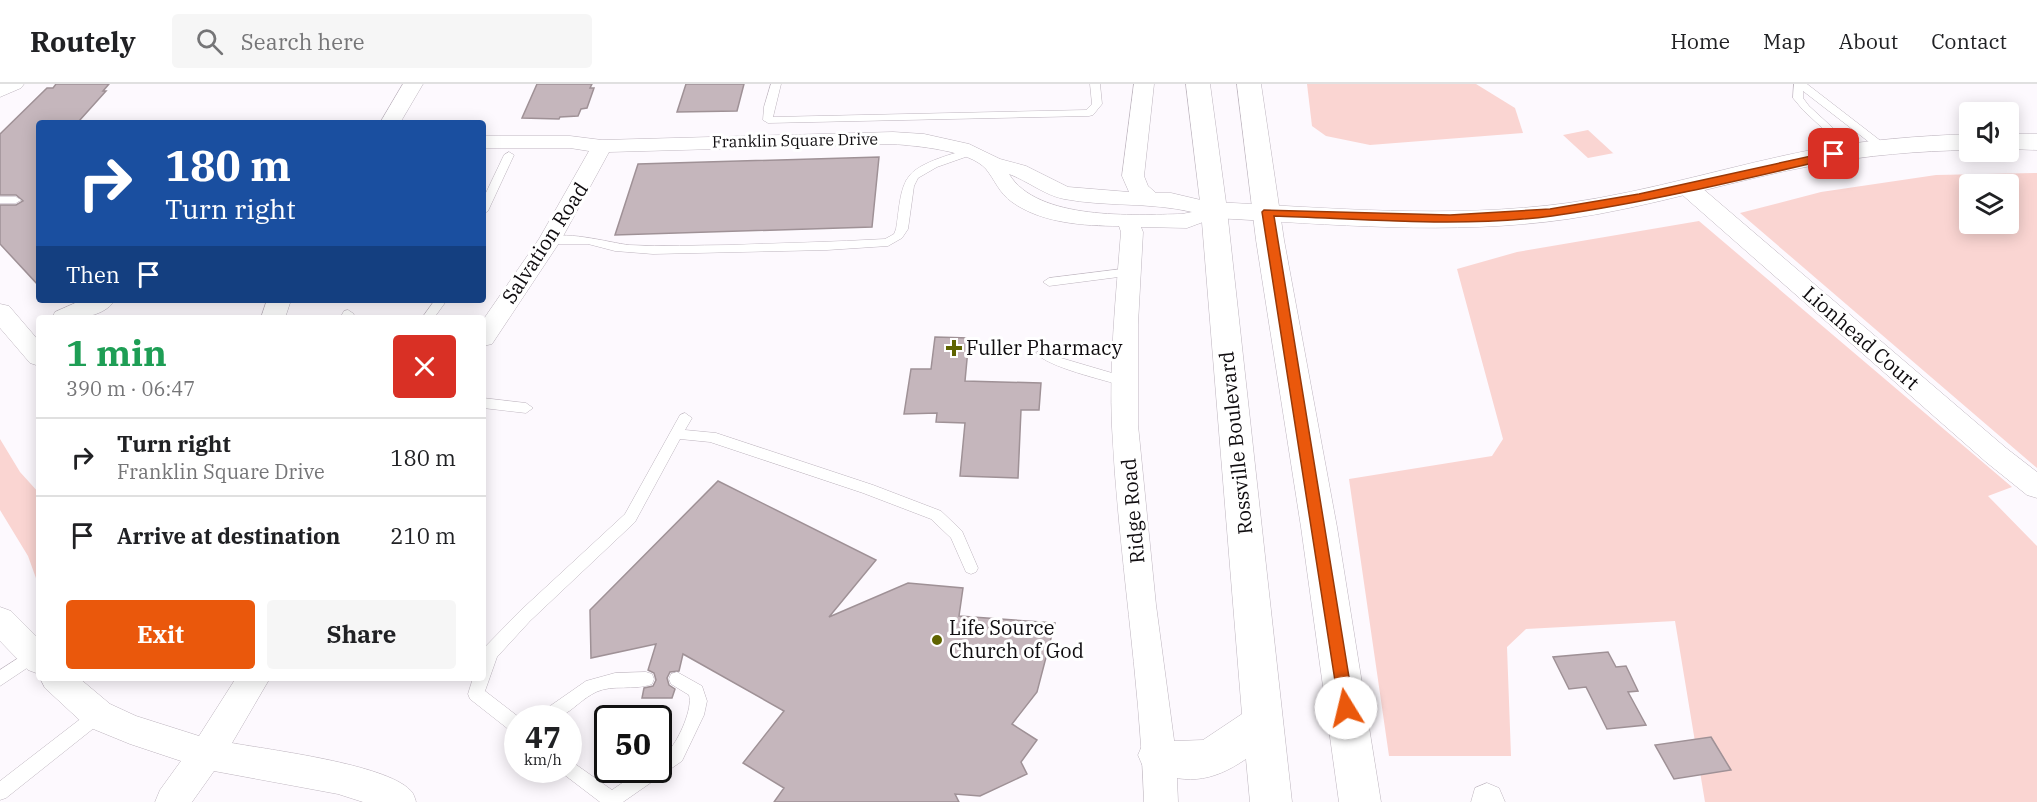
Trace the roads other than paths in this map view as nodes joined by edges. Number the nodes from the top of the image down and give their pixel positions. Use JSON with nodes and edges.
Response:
{"nodes":[{"id":1,"x":14,"y":84,"type":"edge"},
{"id":2,"x":413,"y":84,"type":"edge"},
{"id":3,"x":776,"y":84,"type":"edge"},
{"id":4,"x":1095,"y":84,"type":"edge"},
{"id":5,"x":1144,"y":84,"type":"edge"},
{"id":6,"x":1198,"y":84,"type":"edge"},
{"id":7,"x":1249,"y":84,"type":"edge"},
{"id":8,"x":1800,"y":84,"type":"edge"},
{"id":9,"x":0,"y":91,"type":"edge"},
{"id":10,"x":392,"y":120,"type":"edge"},
{"id":11,"x":766,"y":130,"type":"junction"},
{"id":12,"x":2019,"y":141,"type":"edge"},
{"id":13,"x":486,"y":142,"type":"edge"},
{"id":14,"x":2037,"y":142,"type":"edge"},
{"id":15,"x":1959,"y":143,"type":"edge"},
{"id":16,"x":597,"y":146,"type":"junction"},
{"id":17,"x":1882,"y":147,"type":"junction"},
{"id":18,"x":1853,"y":151,"type":"junction"},
{"id":19,"x":970,"y":152,"type":"junction"},
{"id":20,"x":486,"y":155,"type":"edge"},
{"id":21,"x":509,"y":155,"type":"junction"},
{"id":22,"x":993,"y":164,"type":"junction"},
{"id":23,"x":1687,"y":187,"type":"junction"},
{"id":24,"x":1150,"y":198,"type":"junction"},
{"id":25,"x":0,"y":200,"type":"edge"},
{"id":26,"x":16,"y":200,"type":"dead end"},
{"id":27,"x":486,"y":205,"type":"edge"},
{"id":28,"x":1214,"y":210,"type":"junction"},
{"id":29,"x":1268,"y":212,"type":"junction"},
{"id":30,"x":1128,"y":220,"type":"junction"},
{"id":31,"x":550,"y":240,"type":"junction"},
{"id":32,"x":1130,"y":272,"type":"junction"},
{"id":33,"x":1049,"y":282,"type":"dead end"},
{"id":34,"x":96,"y":303,"type":"edge"},
{"id":35,"x":0,"y":312,"type":"edge"},
{"id":36,"x":70,"y":315,"type":"edge"},
{"id":37,"x":30,"y":333,"type":"edge"},
{"id":38,"x":486,"y":334,"type":"edge"},
{"id":39,"x":36,"y":349,"type":"edge"},
{"id":40,"x":1042,"y":353,"type":"dead end"},
{"id":41,"x":1124,"y":381,"type":"junction"},
{"id":42,"x":486,"y":403,"type":"edge"},
{"id":43,"x":526,"y":408,"type":"dead end"},
{"id":44,"x":685,"y":418,"type":"dead end"},
{"id":45,"x":675,"y":434,"type":"junction"},
{"id":46,"x":2037,"y":487,"type":"edge"},
{"id":47,"x":971,"y":568,"type":"dead end"},
{"id":48,"x":0,"y":620,"type":"edge"},
{"id":49,"x":36,"y":657,"type":"edge"},
{"id":50,"x":486,"y":664,"type":"edge"},
{"id":51,"x":36,"y":666,"type":"edge"},
{"id":52,"x":0,"y":679,"type":"edge"},
{"id":53,"x":646,"y":679,"type":"dead end"},
{"id":54,"x":677,"y":679,"type":"dead end"},
{"id":55,"x":61,"y":681,"type":"edge"},
{"id":56,"x":252,"y":681,"type":"edge"},
{"id":57,"x":480,"y":681,"type":"edge"},
{"id":58,"x":565,"y":705,"type":"edge"},
{"id":59,"x":98,"y":715,"type":"junction"},
{"id":60,"x":504,"y":716,"type":"edge"},
{"id":61,"x":1263,"y":722,"type":"junction"},
{"id":62,"x":206,"y":754,"type":"junction"},
{"id":63,"x":1159,"y":755,"type":"junction"},
{"id":64,"x":672,"y":758,"type":"edge"},
{"id":65,"x":582,"y":778,"type":"edge"},
{"id":66,"x":637,"y":783,"type":"edge"},
{"id":67,"x":0,"y":792,"type":"edge"},
{"id":68,"x":613,"y":801,"type":"edge"},
{"id":69,"x":172,"y":802,"type":"edge"},
{"id":70,"x":399,"y":802,"type":"edge"},
{"id":71,"x":1161,"y":802,"type":"edge"},
{"id":72,"x":1271,"y":802,"type":"edge"},
{"id":73,"x":1360,"y":802,"type":"edge"}],
"edges":[{"from":1,"to":9,"type":"street"},
{"from":2,"to":10,"type":"street"},
{"from":3,"to":11,"type":"lane"},
{"from":4,"to":11,"type":"lane"},
{"from":5,"to":24,"type":"street"},
{"from":6,"to":28,"type":"main road","name":"Rossville Boulevard"},
{"from":7,"to":29,"type":"main road"},
{"from":8,"to":17,"type":"lane"},
{"from":8,"to":18,"type":"lane"},
{"from":11,"to":16,"type":"street","name":"Franklin Square Drive"},
{"from":11,"to":19,"type":"street","name":"Franklin Square Drive"},
{"from":12,"to":14,"type":"main road"},
{"from":13,"to":16,"type":"street","name":"Franklin Square Drive"},
{"from":15,"to":17,"type":"main road","name":"Franklin Square Drive"},
{"from":16,"to":21,"type":"street","name":"Franklin Square Drive"},
{"from":16,"to":31,"type":"street","name":"Salvation Road"},
{"from":17,"to":18,"type":"main road","name":"Franklin Square Drive"},
{"from":18,"to":23,"type":"main road","name":"Franklin Square Drive"},
{"from":19,"to":22,"type":"street","name":"Franklin Square Drive"},
{"from":19,"to":31,"type":"lane"},
{"from":20,"to":21,"type":"street","name":"Franklin Square Drive"},
{"from":21,"to":27,"type":"lane"},
{"from":22,"to":24,"type":"street","name":"Franklin Square Drive"},
{"from":22,"to":30,"type":"street","name":"Franklin Square Drive"},
{"from":23,"to":29,"type":"main road","name":"Franklin Square Drive"},
{"from":23,"to":46,"type":"street","name":"Lionhead Court"},
{"from":24,"to":28,"type":"street","name":"Franklin Square Drive"},
{"from":25,"to":26,"type":"lane"},
{"from":28,"to":29,"type":"main road","name":"Franklin Square Drive"},
{"from":28,"to":30,"type":"street","name":"Franklin Square Drive"},
{"from":28,"to":61,"type":"main road","name":"Rossville Boulevard"},
{"from":29,"to":73,"type":"main road"},
{"from":30,"to":32,"type":"street","name":"Ridge Road"},
{"from":31,"to":38,"type":"street","name":"Salvation Road"},
{"from":32,"to":33,"type":"lane"},
{"from":32,"to":41,"type":"street","name":"Ridge Road"},
{"from":34,"to":36,"type":"street"},
{"from":35,"to":37,"type":"street"},
{"from":37,"to":39,"type":"street"},
{"from":40,"to":41,"type":"lane"},
{"from":41,"to":63,"type":"street","name":"Ridge Road"},
{"from":42,"to":43,"type":"lane"},
{"from":44,"to":45,"type":"lane"},
{"from":45,"to":47,"type":"lane"},
{"from":45,"to":50,"type":"lane"},
{"from":48,"to":49,"type":"street"},
{"from":51,"to":52,"type":"lane"},
{"from":53,"to":58,"type":"lane"},
{"from":54,"to":64,"type":"lane"},
{"from":55,"to":59,"type":"street"},
{"from":56,"to":62,"type":"street"},
{"from":57,"to":60,"type":"lane"},
{"from":59,"to":62,"type":"street"},
{"from":59,"to":67,"type":"lane"},
{"from":61,"to":63,"type":"main road"},
{"from":61,"to":72,"type":"main road","name":"Rossville Boulevard"},
{"from":62,"to":69,"type":"street"},
{"from":62,"to":70,"type":"street"},
{"from":63,"to":71,"type":"street","name":"Ridge Road"},
{"from":65,"to":68,"type":"lane"},
{"from":66,"to":68,"type":"lane"}]}
